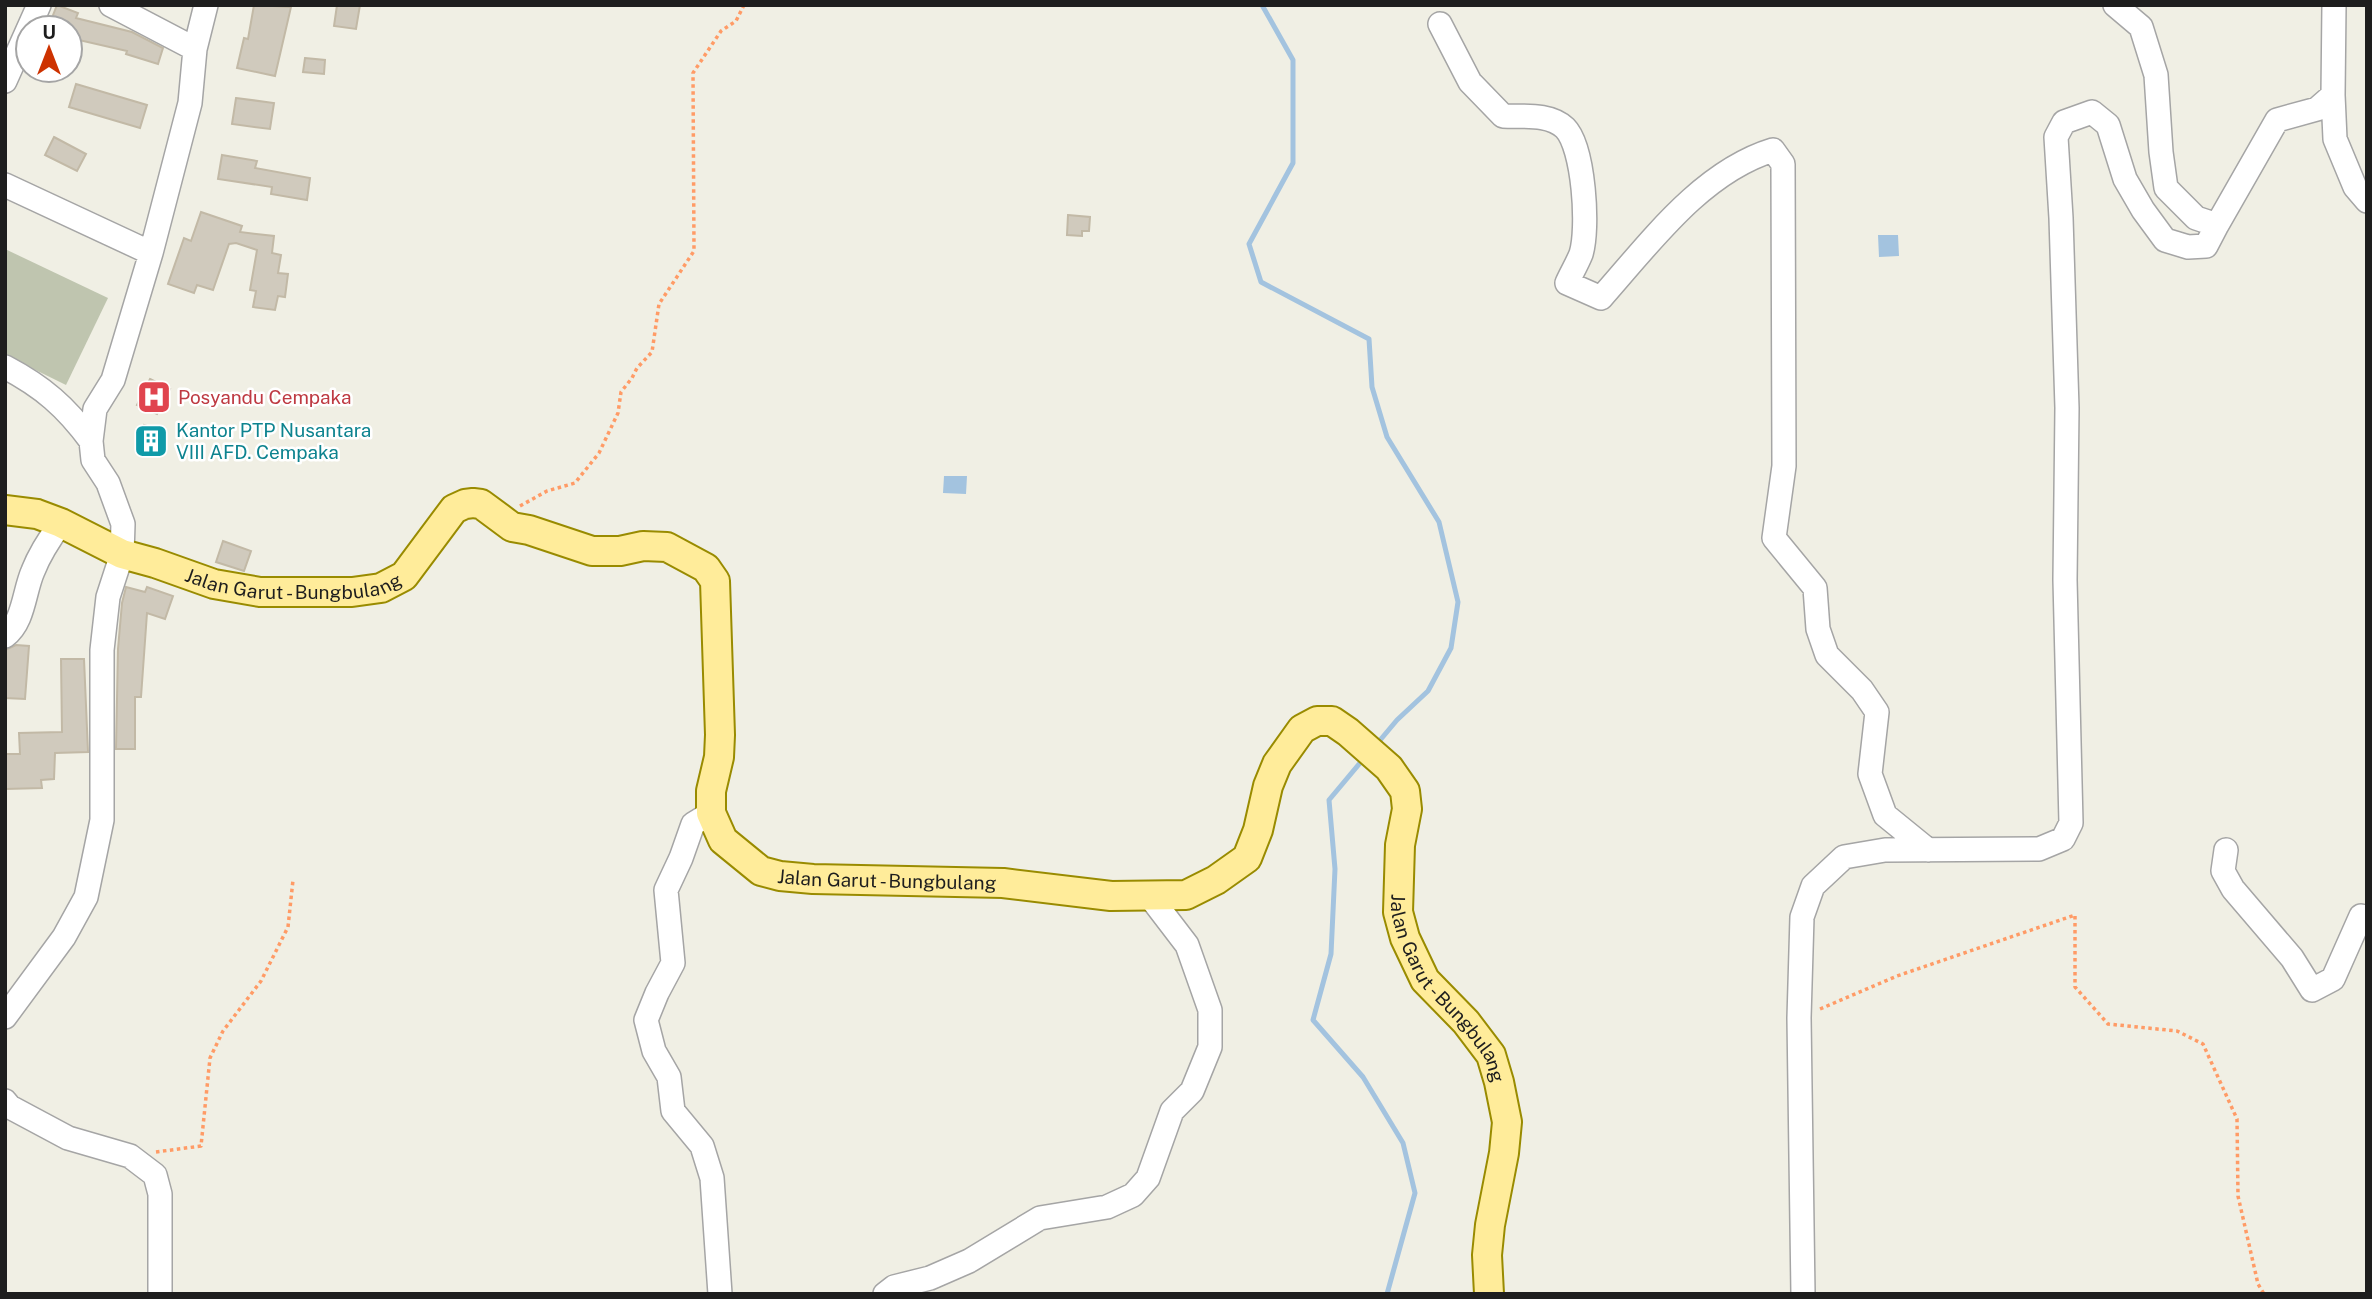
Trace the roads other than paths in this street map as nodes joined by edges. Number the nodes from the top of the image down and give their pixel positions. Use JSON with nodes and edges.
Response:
{"nodes":[{"id":1,"x":39,"y":5,"type":"edge"},
{"id":2,"x":111,"y":5,"type":"edge"},
{"id":3,"x":206,"y":5,"type":"edge"},
{"id":4,"x":2116,"y":5,"type":"edge"},
{"id":5,"x":2334,"y":5,"type":"edge"},
{"id":6,"x":1440,"y":24,"type":"dead end"},
{"id":7,"x":195,"y":49,"type":"junction"},
{"id":8,"x":5,"y":80,"type":"edge"},
{"id":9,"x":2333,"y":96,"type":"junction"},
{"id":10,"x":5,"y":185,"type":"edge"},
{"id":11,"x":2367,"y":201,"type":"edge"},
{"id":12,"x":2217,"y":225,"type":"junction"},
{"id":13,"x":150,"y":253,"type":"junction"},
{"id":14,"x":5,"y":366,"type":"edge"},
{"id":15,"x":91,"y":441,"type":"junction"},
{"id":16,"x":5,"y":510,"type":"edge"},
{"id":17,"x":61,"y":523,"type":"junction"},
{"id":18,"x":122,"y":554,"type":"junction"},
{"id":19,"x":5,"y":636,"type":"edge"},
{"id":20,"x":711,"y":813,"type":"junction"},
{"id":21,"x":1928,"y":850,"type":"junction"},
{"id":22,"x":2226,"y":850,"type":"dead end"},
{"id":23,"x":1148,"y":894,"type":"junction"},
{"id":24,"x":2367,"y":918,"type":"edge"},
{"id":25,"x":5,"y":1017,"type":"edge"},
{"id":26,"x":5,"y":1101,"type":"edge"},
{"id":27,"x":160,"y":1294,"type":"edge"},
{"id":28,"x":719,"y":1294,"type":"edge"},
{"id":29,"x":885,"y":1294,"type":"edge"},
{"id":30,"x":1489,"y":1294,"type":"edge"},
{"id":31,"x":1803,"y":1294,"type":"edge"}],
"edges":[{"from":1,"to":8,"type":"street"},
{"from":2,"to":7,"type":"street"},
{"from":3,"to":7,"type":"street"},
{"from":4,"to":12,"type":"street"},
{"from":5,"to":9,"type":"street"},
{"from":6,"to":21,"type":"street"},
{"from":7,"to":13,"type":"street"},
{"from":9,"to":11,"type":"street"},
{"from":9,"to":12,"type":"street"},
{"from":10,"to":13,"type":"street"},
{"from":12,"to":21,"type":"street"},
{"from":13,"to":15,"type":"street"},
{"from":14,"to":15,"type":"street"},
{"from":15,"to":18,"type":"street"},
{"from":16,"to":17,"type":"main road","name":"Jalan Garut - Bungbulang"},
{"from":17,"to":18,"type":"main road","name":"Jalan Garut - Bungbulang"},
{"from":17,"to":19,"type":"street"},
{"from":18,"to":20,"type":"main road","name":"Jalan Garut - Bungbulang"},
{"from":18,"to":25,"type":"street"},
{"from":20,"to":23,"type":"main road","name":"Jalan Garut - Bungbulang"},
{"from":20,"to":28,"type":"street"},
{"from":21,"to":31,"type":"street"},
{"from":22,"to":24,"type":"street"},
{"from":23,"to":29,"type":"street"},
{"from":23,"to":30,"type":"main road","name":"Jalan Garut - Bungbulang"},
{"from":26,"to":27,"type":"street"}]}
